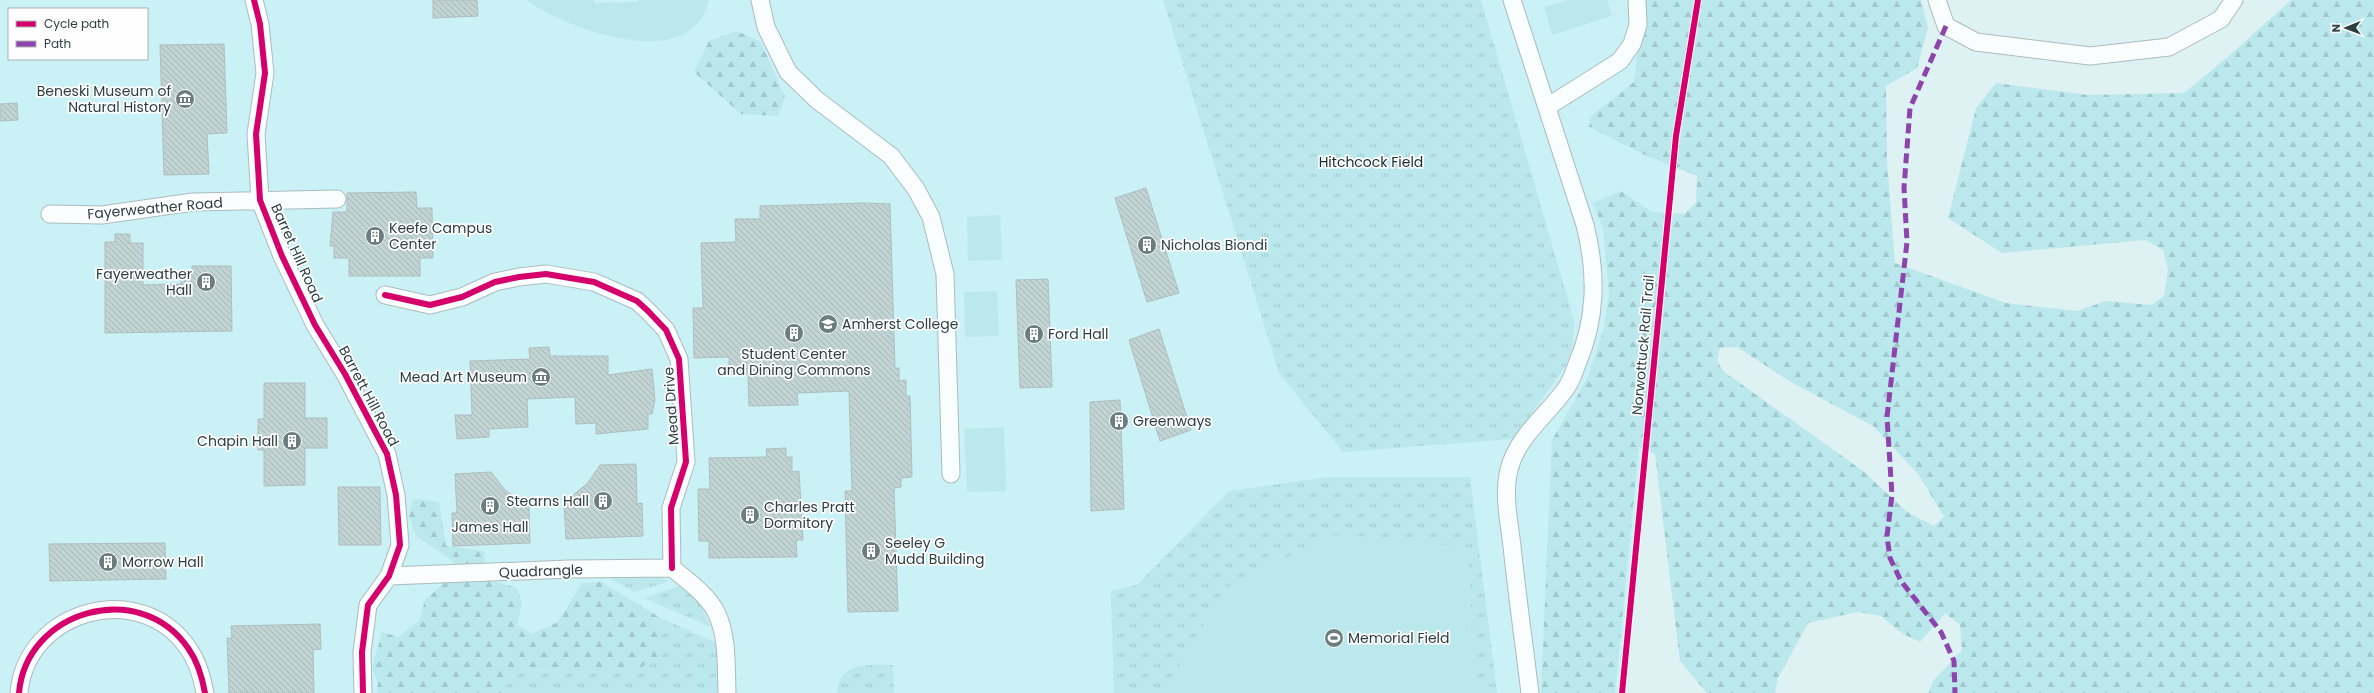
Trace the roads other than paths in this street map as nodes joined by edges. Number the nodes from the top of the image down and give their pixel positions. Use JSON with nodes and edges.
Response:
{"nodes":[{"id":1,"x":254,"y":0,"type":"edge"},
{"id":2,"x":760,"y":0,"type":"edge"},
{"id":3,"x":1512,"y":0,"type":"edge"},
{"id":4,"x":1637,"y":0,"type":"edge"},
{"id":5,"x":1937,"y":0,"type":"edge"},
{"id":6,"x":2234,"y":0,"type":"edge"},
{"id":7,"x":1547,"y":107,"type":"junction"},
{"id":8,"x":338,"y":199,"type":"dead end"},
{"id":9,"x":260,"y":200,"type":"junction"},
{"id":10,"x":50,"y":214,"type":"dead end"},
{"id":11,"x":385,"y":295,"type":"dead end"},
{"id":12,"x":315,"y":325,"type":"joint"},
{"id":13,"x":951,"y":474,"type":"dead end"},
{"id":14,"x":672,"y":568,"type":"junction"},
{"id":15,"x":389,"y":576,"type":"junction"},
{"id":16,"x":19,"y":693,"type":"edge"},
{"id":17,"x":205,"y":693,"type":"edge"},
{"id":18,"x":363,"y":693,"type":"edge"},
{"id":19,"x":727,"y":693,"type":"edge"},
{"id":20,"x":1530,"y":693,"type":"edge"}],
"edges":[{"from":1,"to":9,"type":"street","name":"Barret Hill Road"},
{"from":2,"to":13,"type":"street"},
{"from":3,"to":7,"type":"street"},
{"from":4,"to":7,"type":"street"},
{"from":5,"to":6,"type":"street"},
{"from":7,"to":20,"type":"street"},
{"from":8,"to":9,"type":"street","name":"Fayerweather Road"},
{"from":9,"to":10,"type":"street","name":"Fayerweather Road"},
{"from":9,"to":12,"type":"street","name":"Barret Hill Road"},
{"from":11,"to":14,"type":"street","name":"Mead Drive"},
{"from":12,"to":15,"type":"street","name":"Barrett Hill Road"},
{"from":14,"to":15,"type":"street","name":"Quadrangle"},
{"from":14,"to":19,"type":"street"},
{"from":15,"to":18,"type":"street"},
{"from":16,"to":17,"type":"street"}]}
